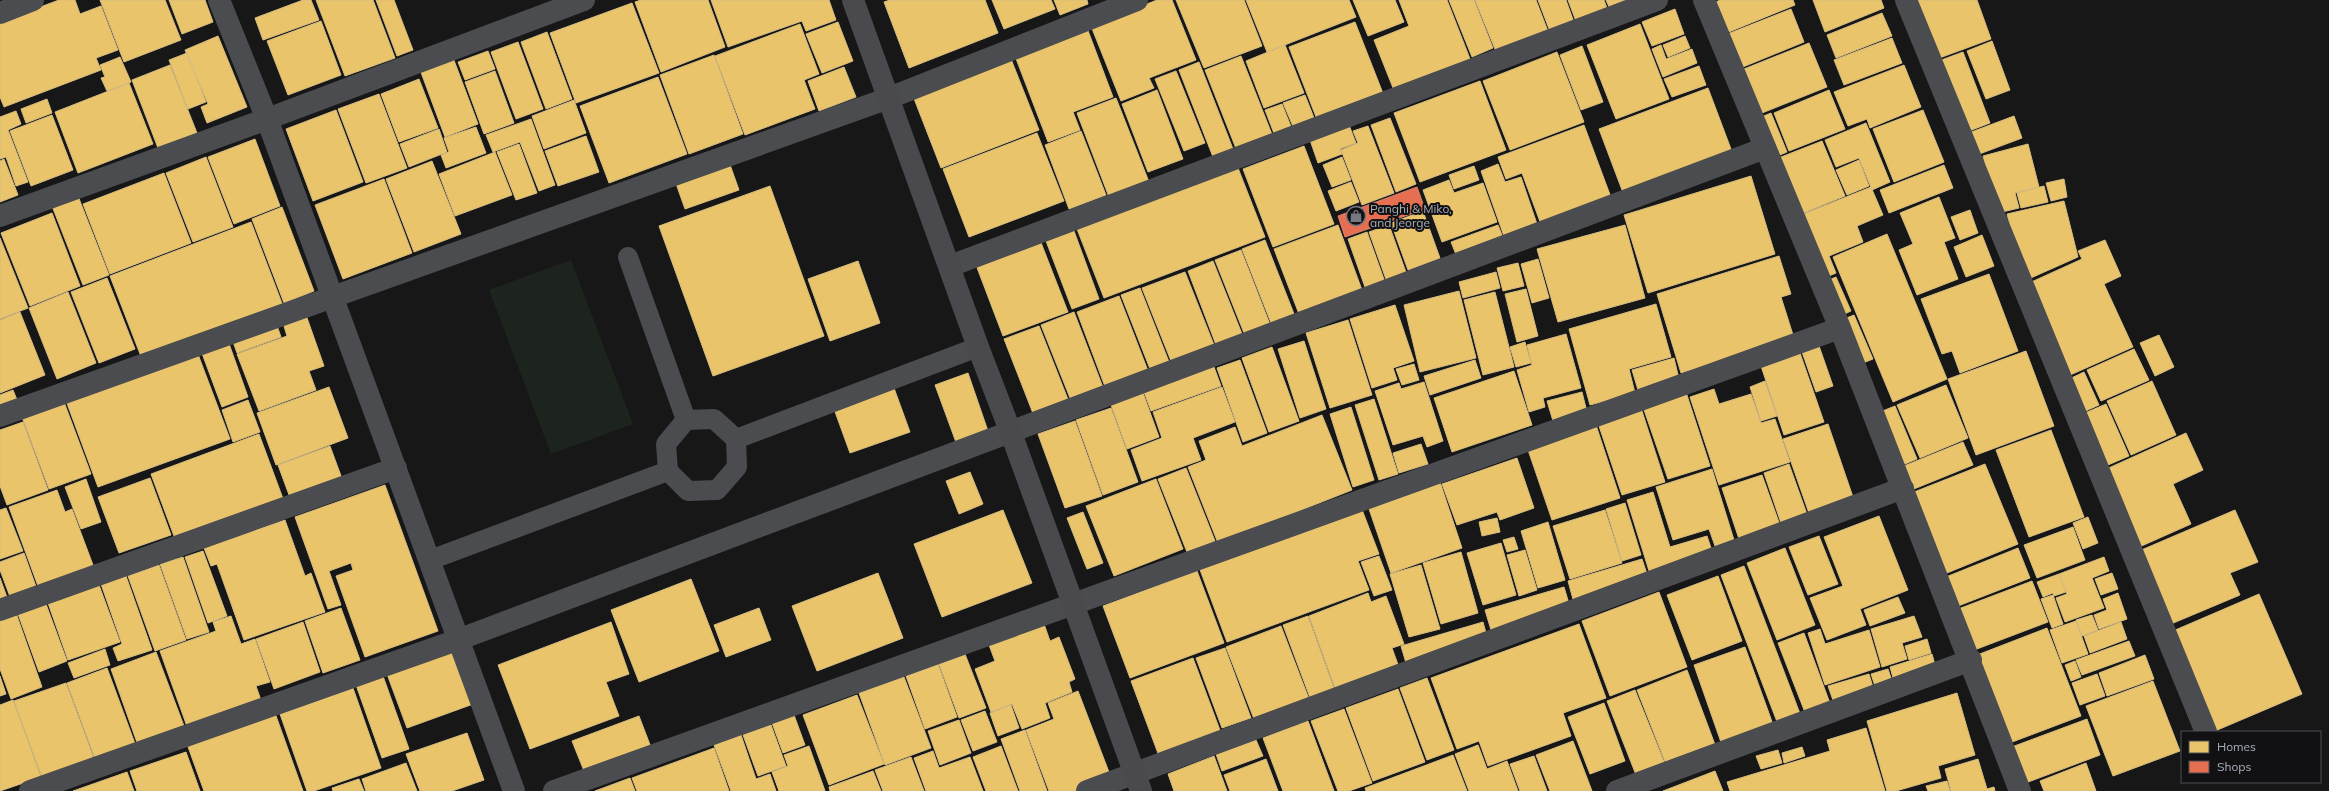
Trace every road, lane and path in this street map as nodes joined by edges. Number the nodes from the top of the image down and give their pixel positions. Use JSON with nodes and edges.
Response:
{"nodes":[{"id":1,"x":33,"y":0,"type":"edge"},
{"id":2,"x":219,"y":0,"type":"edge"},
{"id":3,"x":584,"y":0,"type":"edge"},
{"id":4,"x":853,"y":0,"type":"edge"},
{"id":5,"x":1137,"y":0,"type":"edge"},
{"id":6,"x":1657,"y":0,"type":"edge"},
{"id":7,"x":1704,"y":0,"type":"edge"},
{"id":8,"x":1906,"y":0,"type":"edge"},
{"id":9,"x":0,"y":13,"type":"edge"},
{"id":10,"x":889,"y":98,"type":"junction"},
{"id":11,"x":267,"y":119,"type":"junction"},
{"id":12,"x":1765,"y":148,"type":"junction"},
{"id":13,"x":0,"y":216,"type":"edge"},
{"id":14,"x":628,"y":257,"type":"dead end"},
{"id":15,"x":950,"y":266,"type":"junction"},
{"id":16,"x":333,"y":298,"type":"junction"},
{"id":17,"x":1840,"y":328,"type":"junction"},
{"id":18,"x":978,"y":347,"type":"junction"},
{"id":19,"x":0,"y":416,"type":"edge"},
{"id":20,"x":686,"y":420,"type":"junction"},
{"id":21,"x":1011,"y":433,"type":"junction"},
{"id":22,"x":736,"y":439,"type":"junction"},
{"id":23,"x":396,"y":468,"type":"junction"},
{"id":24,"x":668,"y":471,"type":"junction"},
{"id":25,"x":1903,"y":488,"type":"junction"},
{"id":26,"x":430,"y":560,"type":"junction"},
{"id":27,"x":1073,"y":606,"type":"junction"},
{"id":28,"x":0,"y":610,"type":"edge"},
{"id":29,"x":460,"y":639,"type":"junction"},
{"id":30,"x":1971,"y":660,"type":"junction"},
{"id":31,"x":2206,"y":731,"type":"edge"},
{"id":32,"x":1138,"y":782,"type":"edge"},
{"id":33,"x":30,"y":791,"type":"edge"},
{"id":34,"x":514,"y":791,"type":"edge"},
{"id":35,"x":554,"y":791,"type":"edge"},
{"id":36,"x":1087,"y":791,"type":"edge"},
{"id":37,"x":1617,"y":791,"type":"edge"},
{"id":38,"x":2020,"y":791,"type":"edge"}],
"edges":[{"from":1,"to":9,"type":"street"},
{"from":2,"to":11,"type":"street"},
{"from":3,"to":11,"type":"street"},
{"from":4,"to":10,"type":"street"},
{"from":5,"to":10,"type":"street"},
{"from":6,"to":15,"type":"street"},
{"from":7,"to":12,"type":"street"},
{"from":8,"to":31,"type":"street"},
{"from":10,"to":15,"type":"street"},
{"from":10,"to":16,"type":"street"},
{"from":11,"to":13,"type":"street"},
{"from":11,"to":16,"type":"street"},
{"from":12,"to":17,"type":"street"},
{"from":12,"to":21,"type":"street"},
{"from":14,"to":20,"type":"lane"},
{"from":15,"to":18,"type":"street"},
{"from":16,"to":19,"type":"street"},
{"from":16,"to":23,"type":"street"},
{"from":17,"to":25,"type":"street"},
{"from":17,"to":27,"type":"street"},
{"from":18,"to":21,"type":"street"},
{"from":18,"to":22,"type":"lane"},
{"from":20,"to":22,"type":"lane"},
{"from":20,"to":24,"type":"lane"},
{"from":21,"to":27,"type":"street"},
{"from":21,"to":29,"type":"street"},
{"from":22,"to":24,"type":"lane"},
{"from":23,"to":26,"type":"street"},
{"from":23,"to":28,"type":"street"},
{"from":24,"to":26,"type":"lane"},
{"from":25,"to":30,"type":"street"},
{"from":25,"to":32,"type":"street"},
{"from":26,"to":29,"type":"street"},
{"from":27,"to":32,"type":"street"},
{"from":27,"to":35,"type":"street"},
{"from":29,"to":33,"type":"street"},
{"from":29,"to":34,"type":"street"},
{"from":30,"to":37,"type":"street"},
{"from":30,"to":38,"type":"street"},
{"from":32,"to":36,"type":"street"}]}
